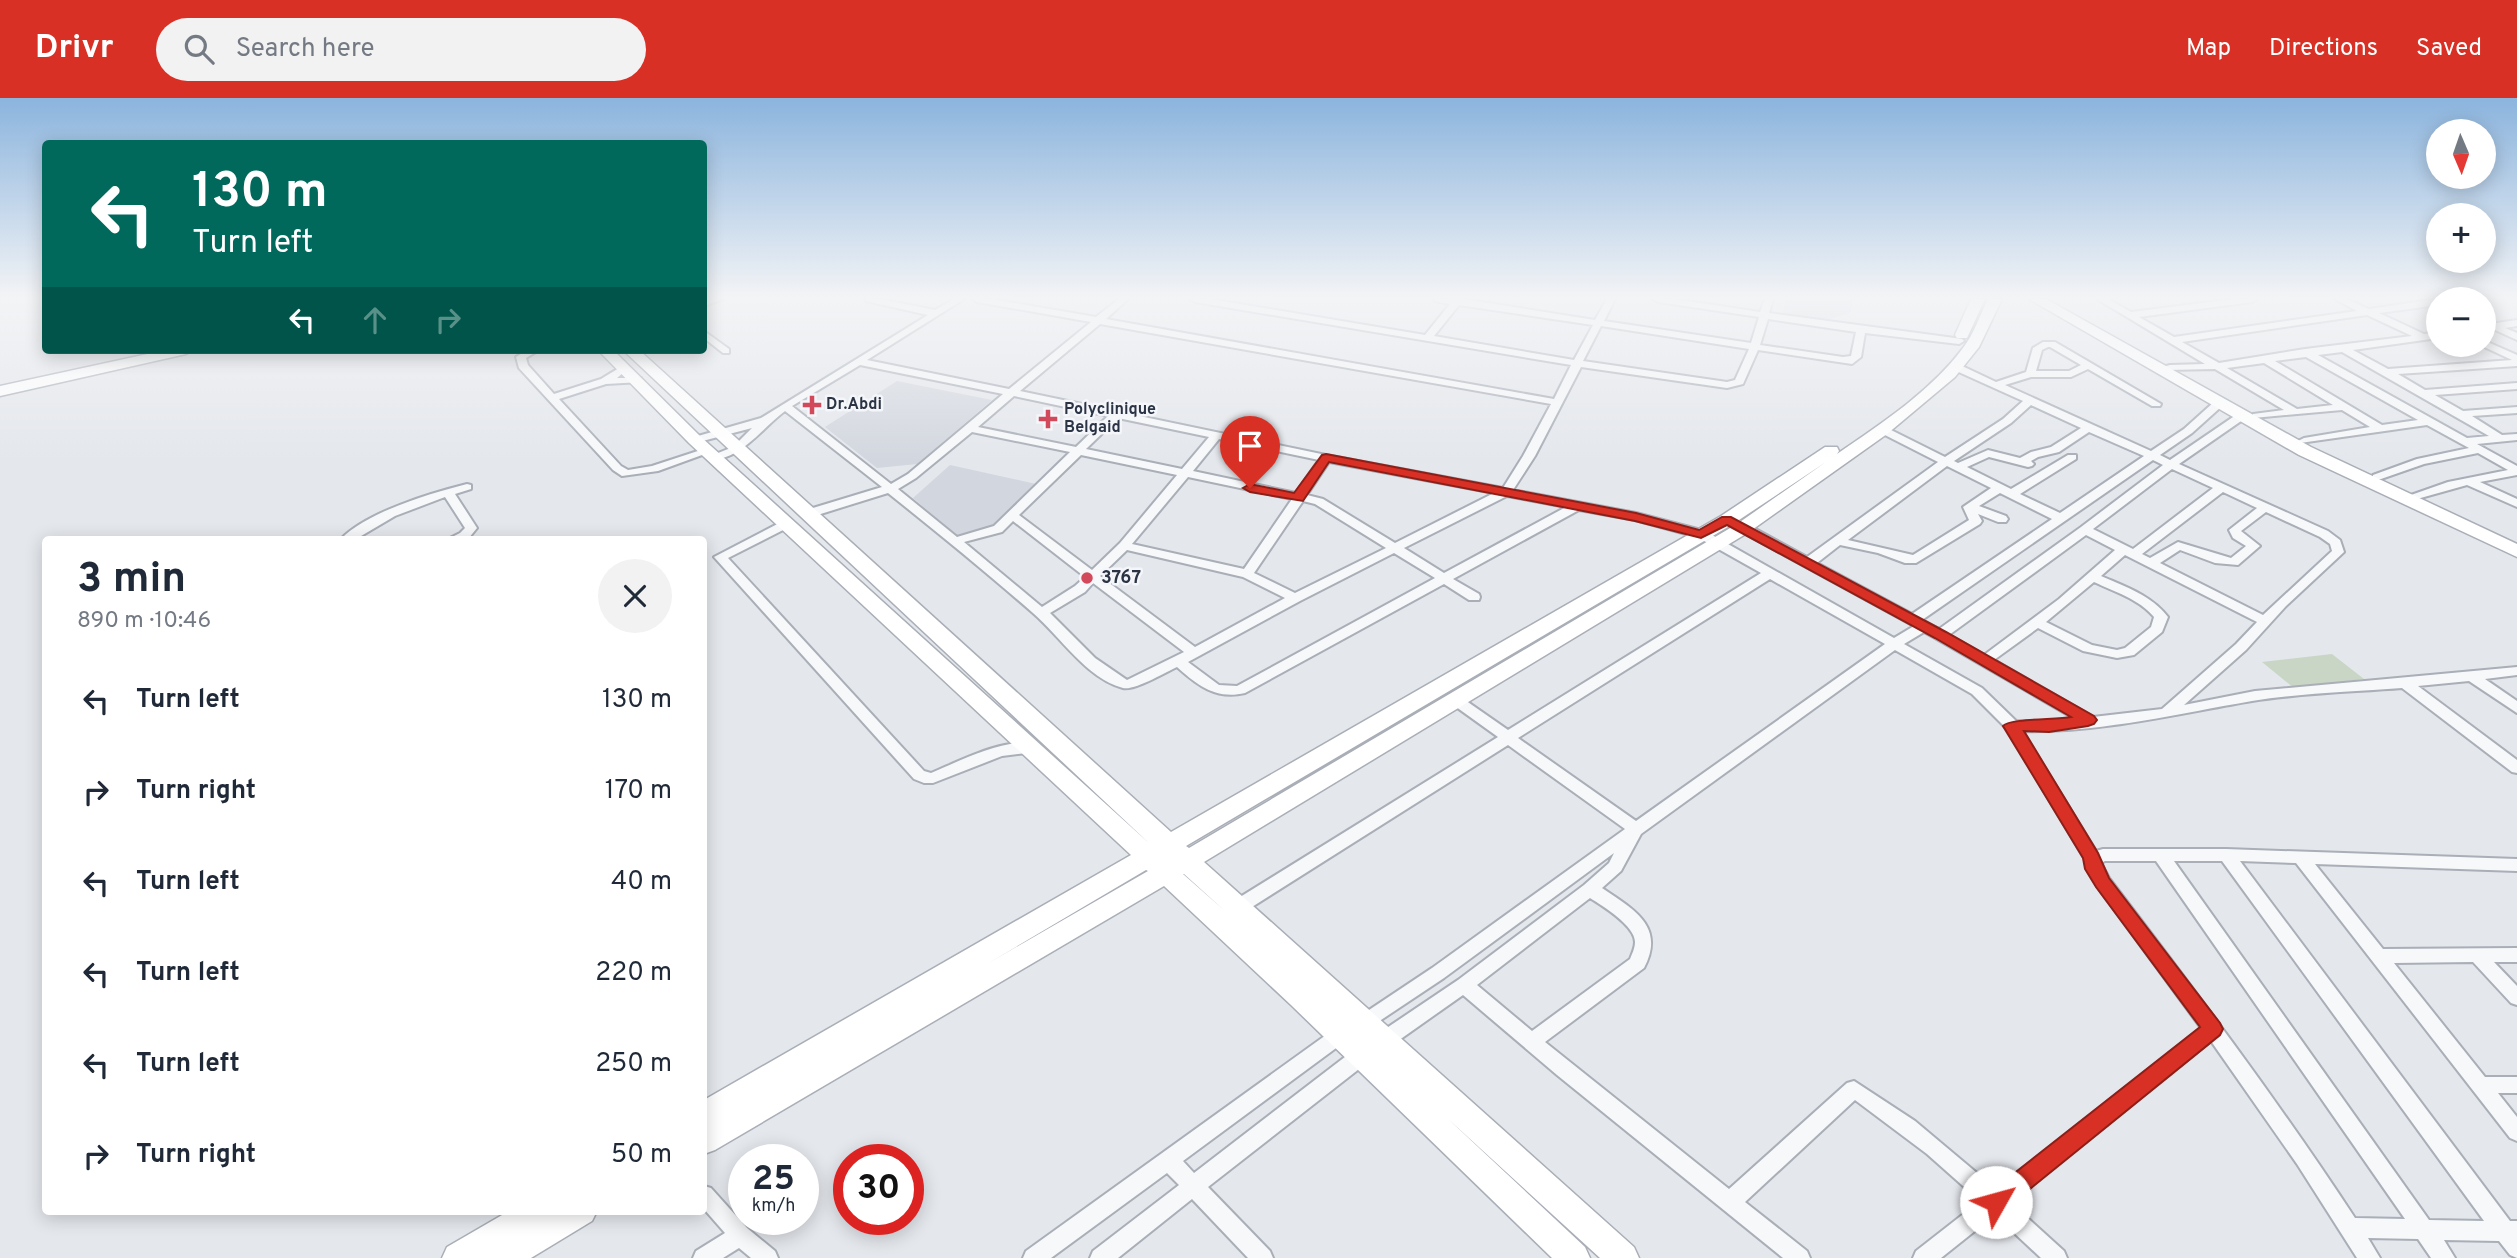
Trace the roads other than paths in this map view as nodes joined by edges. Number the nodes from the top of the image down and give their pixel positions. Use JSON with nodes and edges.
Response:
{"nodes":[{"id":1,"x":870,"y":353,"type":"edge"},
{"id":2,"x":1059,"y":353,"type":"edge"},
{"id":3,"x":1279,"y":353,"type":"edge"},
{"id":4,"x":1519,"y":353,"type":"edge"},
{"id":5,"x":1581,"y":353,"type":"edge"},
{"id":6,"x":1752,"y":353,"type":"edge"},
{"id":7,"x":1793,"y":353,"type":"edge"},
{"id":8,"x":1857,"y":353,"type":"edge"},
{"id":9,"x":1949,"y":353,"type":"edge"},
{"id":10,"x":1967,"y":353,"type":"edge"},
{"id":11,"x":2036,"y":353,"type":"edge"},
{"id":12,"x":2069,"y":353,"type":"edge"},
{"id":13,"x":2130,"y":353,"type":"edge"},
{"id":14,"x":2144,"y":353,"type":"edge"},
{"id":15,"x":2198,"y":353,"type":"edge"},
{"id":16,"x":2299,"y":353,"type":"edge"},
{"id":17,"x":2307,"y":353,"type":"edge"},
{"id":18,"x":2353,"y":353,"type":"edge"},
{"id":19,"x":133,"y":354,"type":"edge"},
{"id":20,"x":168,"y":354,"type":"edge"},
{"id":21,"x":527,"y":354,"type":"edge"},
{"id":22,"x":609,"y":354,"type":"edge"},
{"id":23,"x":2265,"y":359,"type":"junction"},
{"id":24,"x":857,"y":361,"type":"junction"},
{"id":25,"x":2517,"y":361,"type":"edge"},
{"id":26,"x":1575,"y":363,"type":"junction"},
{"id":27,"x":2089,"y":365,"type":"junction"},
{"id":28,"x":2220,"y":366,"type":"junction"},
{"id":29,"x":1956,"y":367,"type":"junction"},
{"id":30,"x":2169,"y":368,"type":"junction"},
{"id":31,"x":624,"y":370,"type":"edge"},
{"id":32,"x":2388,"y":372,"type":"junction"},
{"id":33,"x":2030,"y":374,"type":"junction"},
{"id":34,"x":0,"y":383,"type":"edge"},
{"id":35,"x":1996,"y":385,"type":"junction"},
{"id":36,"x":2517,"y":386,"type":"edge"},
{"id":37,"x":0,"y":391,"type":"edge"},
{"id":38,"x":2424,"y":393,"type":"junction"},
{"id":39,"x":1010,"y":394,"type":"junction"},
{"id":40,"x":552,"y":398,"type":"junction"},
{"id":41,"x":2030,"y":400,"type":"junction"},
{"id":42,"x":1555,"y":402,"type":"junction"},
{"id":43,"x":2156,"y":404,"type":"dead end"},
{"id":44,"x":2218,"y":404,"type":"junction"},
{"id":45,"x":785,"y":405,"type":"junction"},
{"id":46,"x":2343,"y":407,"type":"junction"},
{"id":47,"x":2517,"y":410,"type":"edge"},
{"id":48,"x":2295,"y":412,"type":"junction"},
{"id":49,"x":2461,"y":414,"type":"junction"},
{"id":50,"x":1115,"y":415,"type":"junction"},
{"id":51,"x":2249,"y":416,"type":"junction"},
{"id":52,"x":764,"y":421,"type":"junction"},
{"id":53,"x":2429,"y":421,"type":"junction"},
{"id":54,"x":2088,"y":427,"type":"junction"},
{"id":55,"x":969,"y":428,"type":"junction"},
{"id":56,"x":2380,"y":429,"type":"junction"},
{"id":57,"x":1883,"y":430,"type":"junction"},
{"id":58,"x":1216,"y":436,"type":"junction"},
{"id":59,"x":2517,"y":437,"type":"edge"},
{"id":60,"x":2498,"y":438,"type":"junction"},
{"id":61,"x":2304,"y":441,"type":"junction"},
{"id":62,"x":2464,"y":442,"type":"junction"},
{"id":63,"x":708,"y":445,"type":"junction"},
{"id":64,"x":737,"y":449,"type":"junction"},
{"id":65,"x":1077,"y":450,"type":"junction"},
{"id":66,"x":2478,"y":450,"type":"junction"},
{"id":67,"x":2152,"y":456,"type":"junction"},
{"id":68,"x":2071,"y":457,"type":"dead end"},
{"id":69,"x":1326,"y":458,"type":"junction"},
{"id":70,"x":1945,"y":461,"type":"junction"},
{"id":71,"x":2172,"y":465,"type":"junction"},
{"id":72,"x":1957,"y":468,"type":"junction"},
{"id":73,"x":2517,"y":472,"type":"edge"},
{"id":74,"x":1183,"y":474,"type":"junction"},
{"id":75,"x":2377,"y":477,"type":"junction"},
{"id":76,"x":2468,"y":481,"type":"junction"},
{"id":77,"x":467,"y":487,"type":"dead end"},
{"id":78,"x":892,"y":488,"type":"junction"},
{"id":79,"x":2221,"y":488,"type":"junction"},
{"id":80,"x":2005,"y":491,"type":"junction"},
{"id":81,"x":1506,"y":492,"type":"junction"},
{"id":82,"x":448,"y":493,"type":"junction"},
{"id":83,"x":2417,"y":495,"type":"junction"},
{"id":84,"x":1298,"y":498,"type":"junction"},
{"id":85,"x":2517,"y":503,"type":"edge"},
{"id":86,"x":1577,"y":506,"type":"junction"},
{"id":87,"x":1970,"y":506,"type":"junction"},
{"id":88,"x":2264,"y":508,"type":"junction"},
{"id":89,"x":1013,"y":516,"type":"junction"},
{"id":90,"x":2002,"y":519,"type":"dead end"},
{"id":91,"x":2062,"y":519,"type":"junction"},
{"id":92,"x":795,"y":523,"type":"junction"},
{"id":93,"x":1735,"y":524,"type":"junction"},
{"id":94,"x":2085,"y":530,"type":"junction"},
{"id":95,"x":351,"y":536,"type":"edge"},
{"id":96,"x":464,"y":536,"type":"edge"},
{"id":97,"x":1710,"y":538,"type":"junction"},
{"id":98,"x":955,"y":541,"type":"junction"},
{"id":99,"x":1837,"y":541,"type":"junction"},
{"id":100,"x":2517,"y":541,"type":"edge"},
{"id":101,"x":1124,"y":547,"type":"junction"},
{"id":102,"x":1397,"y":547,"type":"junction"},
{"id":103,"x":2129,"y":551,"type":"junction"},
{"id":104,"x":2517,"y":551,"type":"edge"},
{"id":105,"x":1808,"y":562,"type":"junction"},
{"id":106,"x":2151,"y":563,"type":"junction"},
{"id":107,"x":1770,"y":573,"type":"junction"},
{"id":108,"x":1247,"y":574,"type":"junction"},
{"id":109,"x":1092,"y":577,"type":"junction"},
{"id":110,"x":2092,"y":577,"type":"junction"},
{"id":111,"x":1446,"y":578,"type":"junction"},
{"id":112,"x":1474,"y":597,"type":"dead end"},
{"id":113,"x":1295,"y":598,"type":"junction"},
{"id":114,"x":1041,"y":613,"type":"junction"},
{"id":115,"x":2265,"y":621,"type":"junction"},
{"id":116,"x":2036,"y":622,"type":"junction"},
{"id":117,"x":1918,"y":623,"type":"junction"},
{"id":118,"x":1941,"y":635,"type":"junction"},
{"id":119,"x":1894,"y":644,"type":"junction"},
{"id":120,"x":1194,"y":653,"type":"junction"},
{"id":121,"x":1986,"y":660,"type":"junction"},
{"id":122,"x":1179,"y":661,"type":"junction"},
{"id":123,"x":2517,"y":671,"type":"edge"},
{"id":124,"x":2472,"y":676,"type":"junction"},
{"id":125,"x":2405,"y":683,"type":"junction"},
{"id":126,"x":1457,"y":701,"type":"junction"},
{"id":127,"x":2517,"y":708,"type":"edge"},
{"id":128,"x":2166,"y":713,"type":"junction"},
{"id":129,"x":2088,"y":720,"type":"junction"},
{"id":130,"x":2012,"y":726,"type":"junction"},
{"id":131,"x":1507,"y":738,"type":"junction"},
{"id":132,"x":1006,"y":741,"type":"junction"},
{"id":133,"x":2517,"y":768,"type":"edge"},
{"id":134,"x":1636,"y":829,"type":"junction"},
{"id":135,"x":1178,"y":852,"type":"junction"},
{"id":136,"x":2161,"y":855,"type":"junction"},
{"id":137,"x":2226,"y":855,"type":"junction"},
{"id":138,"x":2300,"y":857,"type":"junction"},
{"id":139,"x":2092,"y":858,"type":"junction"},
{"id":140,"x":1157,"y":864,"type":"junction"},
{"id":141,"x":2517,"y":865,"type":"edge"},
{"id":142,"x":1590,"y":889,"type":"junction"},
{"id":143,"x":1238,"y":907,"type":"junction"},
{"id":144,"x":2517,"y":955,"type":"edge"},
{"id":145,"x":2377,"y":956,"type":"junction"},
{"id":146,"x":2479,"y":956,"type":"junction"},
{"id":147,"x":1464,"y":985,"type":"junction"},
{"id":148,"x":2517,"y":999,"type":"edge"},
{"id":149,"x":1363,"y":1023,"type":"junction"},
{"id":150,"x":2213,"y":1029,"type":"junction"},
{"id":151,"x":1340,"y":1035,"type":"junction"},
{"id":152,"x":1384,"y":1040,"type":"junction"},
{"id":153,"x":1531,"y":1042,"type":"junction"},
{"id":154,"x":1361,"y":1056,"type":"junction"},
{"id":155,"x":2478,"y":1085,"type":"junction"},
{"id":156,"x":2517,"y":1085,"type":"edge"},
{"id":157,"x":707,"y":1113,"type":"edge"},
{"id":158,"x":2517,"y":1132,"type":"edge"},
{"id":159,"x":707,"y":1139,"type":"edge"},
{"id":160,"x":1168,"y":1160,"type":"junction"},
{"id":161,"x":1493,"y":1160,"type":"junction"},
{"id":162,"x":1195,"y":1187,"type":"junction"},
{"id":163,"x":707,"y":1198,"type":"edge"},
{"id":164,"x":1996,"y":1202,"type":"junction"},
{"id":165,"x":1729,"y":1203,"type":"junction"},
{"id":166,"x":531,"y":1215,"type":"edge"},
{"id":167,"x":574,"y":1215,"type":"edge"},
{"id":168,"x":728,"y":1222,"type":"edge"},
{"id":169,"x":2349,"y":1228,"type":"junction"},
{"id":170,"x":2425,"y":1230,"type":"junction"},
{"id":171,"x":740,"y":1235,"type":"joint"},
{"id":172,"x":2513,"y":1237,"type":"edge"},
{"id":173,"x":458,"y":1258,"type":"edge"},
{"id":174,"x":502,"y":1258,"type":"edge"},
{"id":175,"x":704,"y":1258,"type":"edge"},
{"id":176,"x":767,"y":1258,"type":"edge"},
{"id":177,"x":1034,"y":1258,"type":"edge"},
{"id":178,"x":1101,"y":1258,"type":"edge"},
{"id":179,"x":1262,"y":1258,"type":"edge"},
{"id":180,"x":1574,"y":1258,"type":"edge"},
{"id":181,"x":1623,"y":1258,"type":"edge"},
{"id":182,"x":1799,"y":1258,"type":"edge"},
{"id":183,"x":1924,"y":1258,"type":"edge"},
{"id":184,"x":2056,"y":1258,"type":"edge"},
{"id":185,"x":2369,"y":1258,"type":"edge"},
{"id":186,"x":2444,"y":1258,"type":"edge"}],
"edges":[{"from":1,"to":24,"type":"street"},
{"from":2,"to":39,"type":"street"},
{"from":3,"to":42,"type":"street"},
{"from":4,"to":26,"type":"street"},
{"from":5,"to":26,"type":"street"},
{"from":6,"to":26,"type":"street"},
{"from":7,"to":8,"type":"street"},
{"from":9,"to":93,"type":"main road"},
{"from":10,"to":29,"type":"main road"},
{"from":11,"to":33,"type":"street"},
{"from":12,"to":27,"type":"street"},
{"from":13,"to":44,"type":"main road"},
{"from":14,"to":30,"type":"main road"},
{"from":15,"to":28,"type":"street"},
{"from":16,"to":23,"type":"street"},
{"from":17,"to":53,"type":"street"},
{"from":18,"to":32,"type":"street"},
{"from":19,"to":34,"type":"main road"},
{"from":20,"to":37,"type":"main road"},
{"from":21,"to":40,"type":"street"},
{"from":22,"to":31,"type":"main road"},
{"from":23,"to":28,"type":"street"},
{"from":23,"to":46,"type":"street"},
{"from":24,"to":39,"type":"street"},
{"from":24,"to":45,"type":"street"},
{"from":25,"to":32,"type":"street"},
{"from":26,"to":42,"type":"street"},
{"from":27,"to":33,"type":"street"},
{"from":27,"to":43,"type":"street"},
{"from":28,"to":30,"type":"street"},
{"from":28,"to":48,"type":"street"},
{"from":29,"to":35,"type":"street"},
{"from":29,"to":57,"type":"main road"},
{"from":30,"to":51,"type":"main road"},
{"from":31,"to":40,"type":"street"},
{"from":31,"to":63,"type":"main road"},
{"from":32,"to":38,"type":"street"},
{"from":33,"to":35,"type":"street"},
{"from":35,"to":41,"type":"street"},
{"from":36,"to":38,"type":"street"},
{"from":38,"to":49,"type":"street"},
{"from":39,"to":50,"type":"street"},
{"from":39,"to":55,"type":"street"},
{"from":40,"to":63,"type":"street"},
{"from":41,"to":54,"type":"street"},
{"from":41,"to":70,"type":"street"},
{"from":42,"to":81,"type":"street"},
{"from":44,"to":51,"type":"main road"},
{"from":44,"to":67,"type":"street"},
{"from":45,"to":52,"type":"street"},
{"from":45,"to":78,"type":"street"},
{"from":46,"to":48,"type":"street"},
{"from":46,"to":56,"type":"street"},
{"from":47,"to":49,"type":"street"},
{"from":48,"to":51,"type":"street"},
{"from":49,"to":60,"type":"street"},
{"from":50,"to":58,"type":"street"},
{"from":50,"to":65,"type":"street"},
{"from":51,"to":61,"type":"main road"},
{"from":51,"to":71,"type":"street"},
{"from":51,"to":104,"type":"main road"},
{"from":52,"to":63,"type":"street"},
{"from":52,"to":64,"type":"street"},
{"from":53,"to":56,"type":"street"},
{"from":53,"to":62,"type":"street"},
{"from":54,"to":67,"type":"street"},
{"from":54,"to":72,"type":"street"},
{"from":55,"to":65,"type":"street"},
{"from":55,"to":78,"type":"street"},
{"from":56,"to":61,"type":"street"},
{"from":57,"to":70,"type":"street"},
{"from":57,"to":93,"type":"main road"},
{"from":58,"to":69,"type":"street"},
{"from":58,"to":74,"type":"street"},
{"from":59,"to":60,"type":"street"},
{"from":60,"to":62,"type":"street"},
{"from":61,"to":75,"type":"main road"},
{"from":62,"to":66,"type":"street"},
{"from":63,"to":64,"type":"main road"},
{"from":63,"to":92,"type":"main road"},
{"from":64,"to":92,"type":"main road"},
{"from":65,"to":74,"type":"street"},
{"from":65,"to":89,"type":"street"},
{"from":66,"to":73,"type":"street"},
{"from":66,"to":75,"type":"street"},
{"from":67,"to":71,"type":"street"},
{"from":67,"to":91,"type":"street"},
{"from":68,"to":80,"type":"street"},
{"from":69,"to":81,"type":"street"},
{"from":69,"to":84,"type":"street"},
{"from":70,"to":72,"type":"street"},
{"from":70,"to":99,"type":"street"},
{"from":71,"to":79,"type":"street"},
{"from":71,"to":94,"type":"street"},
{"from":72,"to":80,"type":"street"},
{"from":73,"to":76,"type":"street"},
{"from":74,"to":84,"type":"street"},
{"from":74,"to":101,"type":"street"},
{"from":75,"to":83,"type":"main road"},
{"from":76,"to":83,"type":"street"},
{"from":76,"to":85,"type":"street"},
{"from":77,"to":82,"type":"street"},
{"from":78,"to":92,"type":"street"},
{"from":78,"to":98,"type":"street"},
{"from":79,"to":88,"type":"street"},
{"from":79,"to":103,"type":"street"},
{"from":80,"to":87,"type":"street"},
{"from":80,"to":91,"type":"street"},
{"from":81,"to":86,"type":"street"},
{"from":81,"to":102,"type":"street"},
{"from":82,"to":95,"type":"street"},
{"from":82,"to":96,"type":"street"},
{"from":83,"to":100,"type":"main road"},
{"from":84,"to":102,"type":"street"},
{"from":84,"to":108,"type":"street"},
{"from":86,"to":97,"type":"street"},
{"from":86,"to":111,"type":"street"},
{"from":87,"to":90,"type":"street"},
{"from":87,"to":99,"type":"street"},
{"from":88,"to":106,"type":"street"},
{"from":88,"to":115,"type":"street"},
{"from":89,"to":98,"type":"street"},
{"from":89,"to":109,"type":"street"},
{"from":91,"to":117,"type":"street"},
{"from":92,"to":132,"type":"main road"},
{"from":92,"to":132,"type":"street"},
{"from":92,"to":135,"type":"main road"},
{"from":93,"to":97,"type":"main road"},
{"from":93,"to":105,"type":"street"},
{"from":94,"to":103,"type":"street"},
{"from":94,"to":118,"type":"street"},
{"from":97,"to":107,"type":"street"},
{"from":97,"to":126,"type":"main road"},
{"from":97,"to":135,"type":"main road"},
{"from":98,"to":114,"type":"street"},
{"from":99,"to":105,"type":"street"},
{"from":101,"to":108,"type":"street"},
{"from":101,"to":109,"type":"street"},
{"from":102,"to":111,"type":"street"},
{"from":102,"to":113,"type":"street"},
{"from":103,"to":106,"type":"street"},
{"from":103,"to":110,"type":"street"},
{"from":105,"to":117,"type":"street"},
{"from":106,"to":115,"type":"street"},
{"from":107,"to":119,"type":"street"},
{"from":107,"to":131,"type":"street"},
{"from":108,"to":113,"type":"street"},
{"from":109,"to":114,"type":"street"},
{"from":109,"to":120,"type":"street"},
{"from":110,"to":116,"type":"street"},
{"from":110,"to":116,"type":"street"},
{"from":111,"to":112,"type":"street"},
{"from":111,"to":122,"type":"street"},
{"from":113,"to":120,"type":"street"},
{"from":114,"to":122,"type":"street"},
{"from":115,"to":128,"type":"street"},
{"from":116,"to":121,"type":"street"},
{"from":117,"to":118,"type":"street"},
{"from":117,"to":119,"type":"street"},
{"from":118,"to":121,"type":"street"},
{"from":119,"to":130,"type":"street"},
{"from":119,"to":134,"type":"street"},
{"from":120,"to":122,"type":"street"},
{"from":121,"to":129,"type":"street"},
{"from":123,"to":124,"type":"street"},
{"from":124,"to":125,"type":"street"},
{"from":124,"to":127,"type":"street"},
{"from":125,"to":128,"type":"street"},
{"from":125,"to":133,"type":"street"},
{"from":126,"to":131,"type":"street"},
{"from":126,"to":135,"type":"main road"},
{"from":128,"to":129,"type":"street"},
{"from":129,"to":130,"type":"street"},
{"from":130,"to":139,"type":"street"},
{"from":131,"to":134,"type":"street"},
{"from":131,"to":143,"type":"street"},
{"from":132,"to":140,"type":"main road"},
{"from":134,"to":142,"type":"street"},
{"from":134,"to":149,"type":"street"},
{"from":135,"to":140,"type":"main road"},
{"from":135,"to":143,"type":"main road"},
{"from":136,"to":137,"type":"street"},
{"from":136,"to":139,"type":"street"},
{"from":136,"to":170,"type":"street"},
{"from":137,"to":138,"type":"street"},
{"from":137,"to":172,"type":"street"},
{"from":138,"to":141,"type":"street"},
{"from":138,"to":145,"type":"street"},
{"from":139,"to":150,"type":"street"},
{"from":140,"to":151,"type":"main road"},
{"from":140,"to":157,"type":"main road"},
{"from":140,"to":159,"type":"main road"},
{"from":142,"to":147,"type":"street"},
{"from":142,"to":153,"type":"street"},
{"from":143,"to":149,"type":"main road"},
{"from":144,"to":146,"type":"street"},
{"from":145,"to":146,"type":"street"},
{"from":145,"to":155,"type":"street"},
{"from":146,"to":148,"type":"street"},
{"from":147,"to":152,"type":"street"},
{"from":147,"to":153,"type":"street"},
{"from":149,"to":151,"type":"street"},
{"from":149,"to":152,"type":"main road"},
{"from":150,"to":164,"type":"street"},
{"from":150,"to":169,"type":"street"},
{"from":151,"to":154,"type":"main road"},
{"from":151,"to":160,"type":"street"},
{"from":152,"to":154,"type":"street"},
{"from":152,"to":161,"type":"main road"},
{"from":153,"to":165,"type":"street"},
{"from":154,"to":161,"type":"main road"},
{"from":154,"to":162,"type":"street"},
{"from":155,"to":156,"type":"street"},
{"from":155,"to":158,"type":"street"},
{"from":160,"to":162,"type":"street"},
{"from":160,"to":177,"type":"street"},
{"from":161,"to":180,"type":"main road"},
{"from":161,"to":181,"type":"main road"},
{"from":162,"to":178,"type":"street"},
{"from":162,"to":179,"type":"street"},
{"from":163,"to":168,"type":"street"},
{"from":164,"to":165,"type":"street"},
{"from":164,"to":183,"type":"street"},
{"from":164,"to":184,"type":"street"},
{"from":165,"to":182,"type":"street"},
{"from":166,"to":173,"type":"main road"},
{"from":167,"to":174,"type":"main road"},
{"from":169,"to":170,"type":"street"},
{"from":169,"to":185,"type":"street"},
{"from":170,"to":172,"type":"street"},
{"from":170,"to":186,"type":"street"},
{"from":171,"to":175,"type":"street"},
{"from":171,"to":176,"type":"street"}]}
